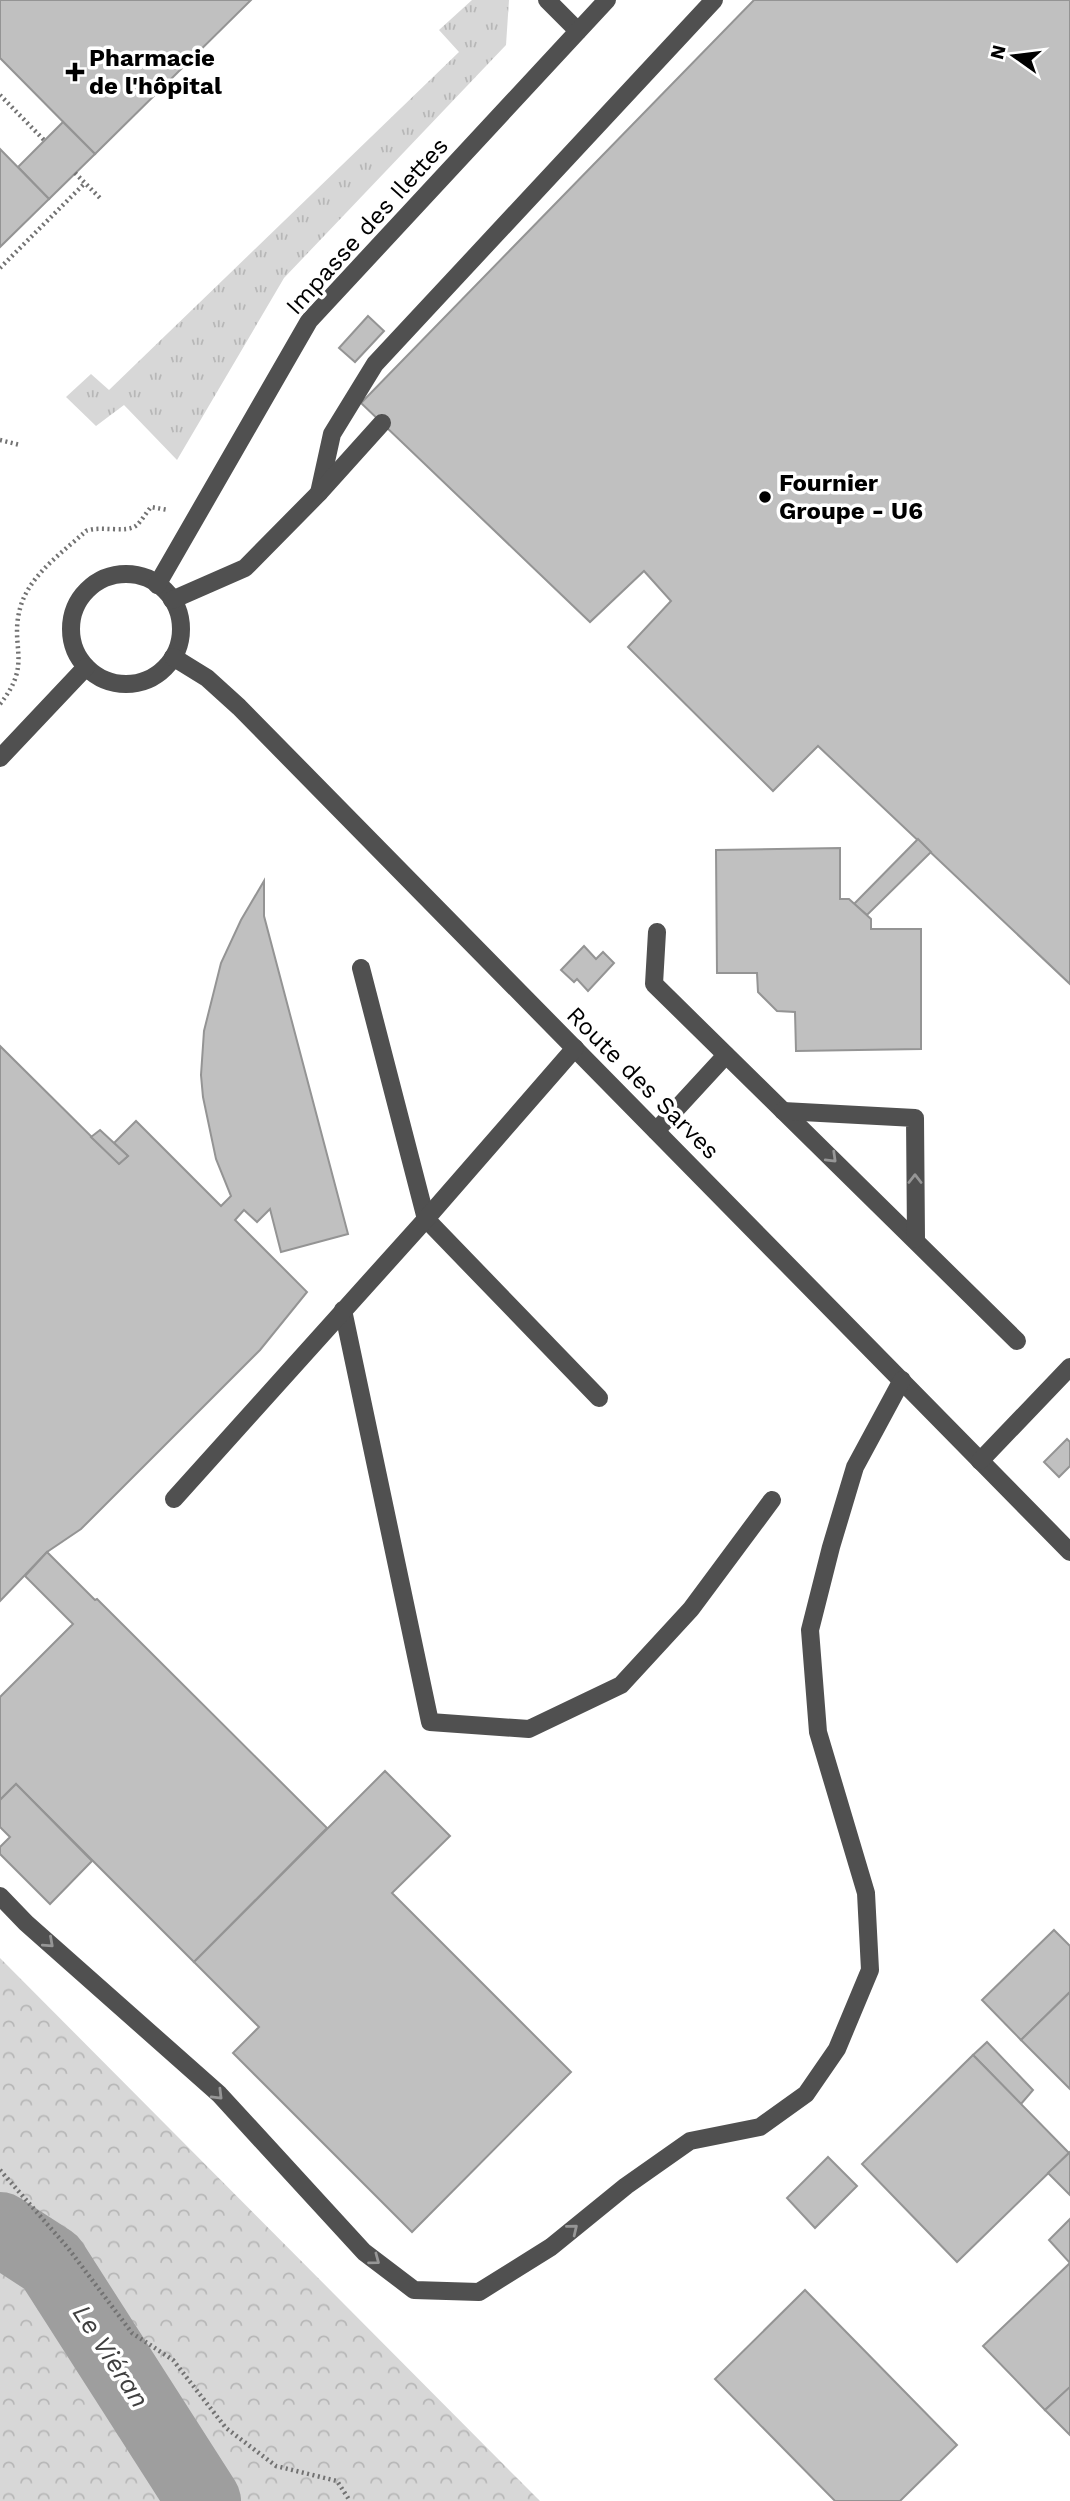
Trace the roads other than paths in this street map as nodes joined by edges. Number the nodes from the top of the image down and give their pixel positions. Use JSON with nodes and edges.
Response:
{"nodes":[{"id":1,"x":547,"y":0,"type":"edge"},
{"id":2,"x":607,"y":0,"type":"edge"},
{"id":3,"x":714,"y":0,"type":"edge"},
{"id":4,"x":578,"y":31,"type":"junction"},
{"id":5,"x":383,"y":423,"type":"dead end"},
{"id":6,"x":319,"y":493,"type":"junction"},
{"id":7,"x":157,"y":584,"type":"junction"},
{"id":8,"x":172,"y":600,"type":"junction"},
{"id":9,"x":173,"y":657,"type":"junction"},
{"id":10,"x":86,"y":667,"type":"junction"},
{"id":11,"x":0,"y":758,"type":"edge"},
{"id":12,"x":657,"y":932,"type":"dead end"},
{"id":13,"x":361,"y":968,"type":"dead end"},
{"id":14,"x":575,"y":1048,"type":"junction"},
{"id":15,"x":726,"y":1055,"type":"junction"},
{"id":16,"x":783,"y":1111,"type":"junction"},
{"id":17,"x":656,"y":1131,"type":"junction"},
{"id":18,"x":426,"y":1219,"type":"junction"},
{"id":19,"x":916,"y":1239,"type":"junction"},
{"id":20,"x":343,"y":1310,"type":"junction"},
{"id":21,"x":1017,"y":1341,"type":"dead end"},
{"id":22,"x":1070,"y":1367,"type":"edge"},
{"id":23,"x":902,"y":1380,"type":"junction"},
{"id":24,"x":599,"y":1398,"type":"dead end"},
{"id":25,"x":980,"y":1461,"type":"junction"},
{"id":26,"x":174,"y":1499,"type":"dead end"},
{"id":27,"x":772,"y":1500,"type":"dead end"},
{"id":28,"x":1070,"y":1552,"type":"edge"},
{"id":29,"x":0,"y":1896,"type":"edge"}],
"edges":[{"from":1,"to":4,"type":"street"},
{"from":2,"to":4,"type":"street","name":"Impasse des Ilettes"},
{"from":3,"to":6,"type":"street"},
{"from":4,"to":7,"type":"street","name":"Impasse des Ilettes"},
{"from":5,"to":6,"type":"street"},
{"from":6,"to":8,"type":"street"},
{"from":7,"to":8,"type":"street"},
{"from":7,"to":10,"type":"street"},
{"from":8,"to":9,"type":"street"},
{"from":9,"to":10,"type":"street"},
{"from":9,"to":14,"type":"street","name":"Route des Sarves"},
{"from":10,"to":11,"type":"street"},
{"from":12,"to":15,"type":"street"},
{"from":13,"to":18,"type":"street"},
{"from":14,"to":17,"type":"street","name":"Route des Sarves"},
{"from":14,"to":18,"type":"street"},
{"from":15,"to":16,"type":"street"},
{"from":15,"to":17,"type":"street"},
{"from":16,"to":19,"type":"street","one_way":true},
{"from":19,"to":16,"type":"street","one_way":true},
{"from":17,"to":23,"type":"street","name":"Route des Sarves"},
{"from":18,"to":20,"type":"street"},
{"from":18,"to":24,"type":"street"},
{"from":19,"to":21,"type":"street"},
{"from":20,"to":26,"type":"street"},
{"from":20,"to":27,"type":"street"},
{"from":22,"to":25,"type":"street"},
{"from":23,"to":25,"type":"street","name":"Route des Sarves"},
{"from":29,"to":23,"type":"street","one_way":true},
{"from":25,"to":28,"type":"street","name":"Route des Sarves"}]}
